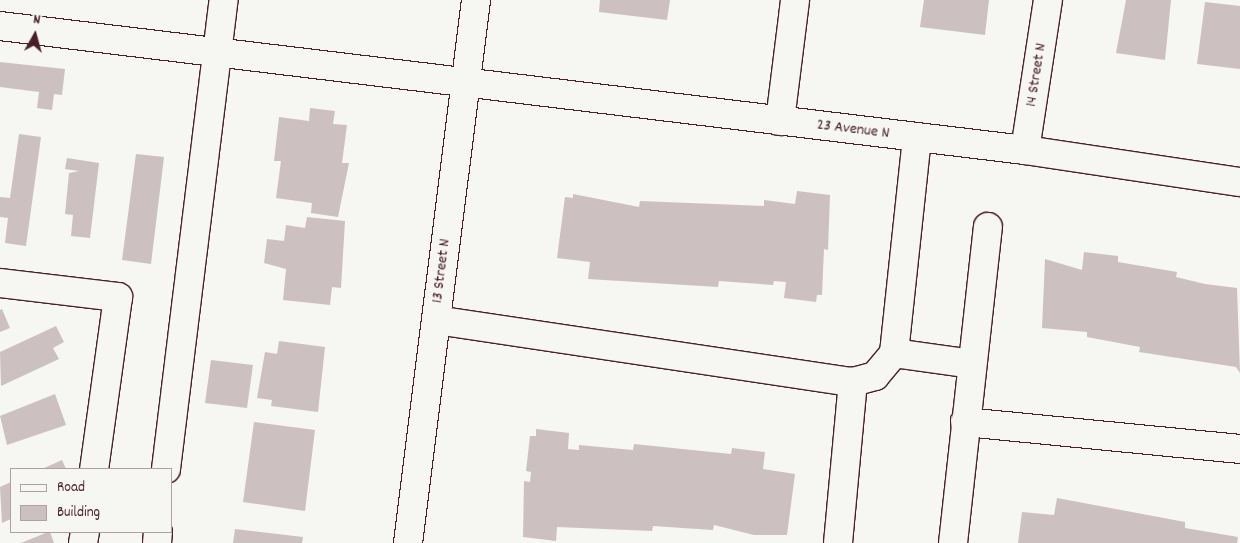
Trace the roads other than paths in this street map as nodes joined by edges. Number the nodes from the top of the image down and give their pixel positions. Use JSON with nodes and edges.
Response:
{"nodes":[{"id":1,"x":224,"y":0,"type":"edge"},
{"id":2,"x":476,"y":0,"type":"edge"},
{"id":3,"x":795,"y":0,"type":"edge"},
{"id":4,"x":1048,"y":0,"type":"edge"},
{"id":5,"x":0,"y":26,"type":"edge"},
{"id":6,"x":218,"y":54,"type":"junction"},
{"id":7,"x":465,"y":84,"type":"junction"},
{"id":8,"x":780,"y":121,"type":"junction"},
{"id":9,"x":917,"y":137,"type":"junction"},
{"id":10,"x":1025,"y":150,"type":"junction"},
{"id":11,"x":1240,"y":182,"type":"edge"},
{"id":12,"x":988,"y":227,"type":"dead end"},
{"id":13,"x":0,"y":283,"type":"edge"},
{"id":14,"x":436,"y":320,"type":"junction"},
{"id":15,"x":894,"y":353,"type":"junction"},
{"id":16,"x":972,"y":364,"type":"junction"},
{"id":17,"x":853,"y":382,"type":"junction"},
{"id":18,"x":965,"y":422,"type":"junction"},
{"id":19,"x":1240,"y":449,"type":"edge"},
{"id":20,"x":94,"y":468,"type":"edge"},
{"id":21,"x":166,"y":468,"type":"edge"},
{"id":22,"x":408,"y":543,"type":"edge"},
{"id":23,"x":838,"y":543,"type":"edge"},
{"id":24,"x":953,"y":543,"type":"edge"}],
"edges":[{"from":1,"to":6,"type":"street"},
{"from":2,"to":7,"type":"street","name":"13 Street N"},
{"from":3,"to":8,"type":"street"},
{"from":4,"to":10,"type":"street","name":"14 Street N"},
{"from":5,"to":6,"type":"street","name":"23 Avenue N"},
{"from":6,"to":7,"type":"street","name":"23 Avenue N"},
{"from":6,"to":21,"type":"street"},
{"from":7,"to":8,"type":"street","name":"23 Avenue N"},
{"from":7,"to":14,"type":"street","name":"13 Street N"},
{"from":8,"to":9,"type":"street","name":"23 Avenue N"},
{"from":9,"to":10,"type":"street","name":"23 Avenue N"},
{"from":9,"to":15,"type":"street"},
{"from":10,"to":11,"type":"street","name":"23 Avenue N"},
{"from":12,"to":16,"type":"street"},
{"from":13,"to":20,"type":"street"},
{"from":14,"to":17,"type":"street"},
{"from":14,"to":22,"type":"street","name":"13 Street N"},
{"from":15,"to":16,"type":"street"},
{"from":15,"to":17,"type":"street"},
{"from":16,"to":18,"type":"street"},
{"from":17,"to":23,"type":"street"},
{"from":18,"to":19,"type":"street"},
{"from":18,"to":24,"type":"street"}]}
